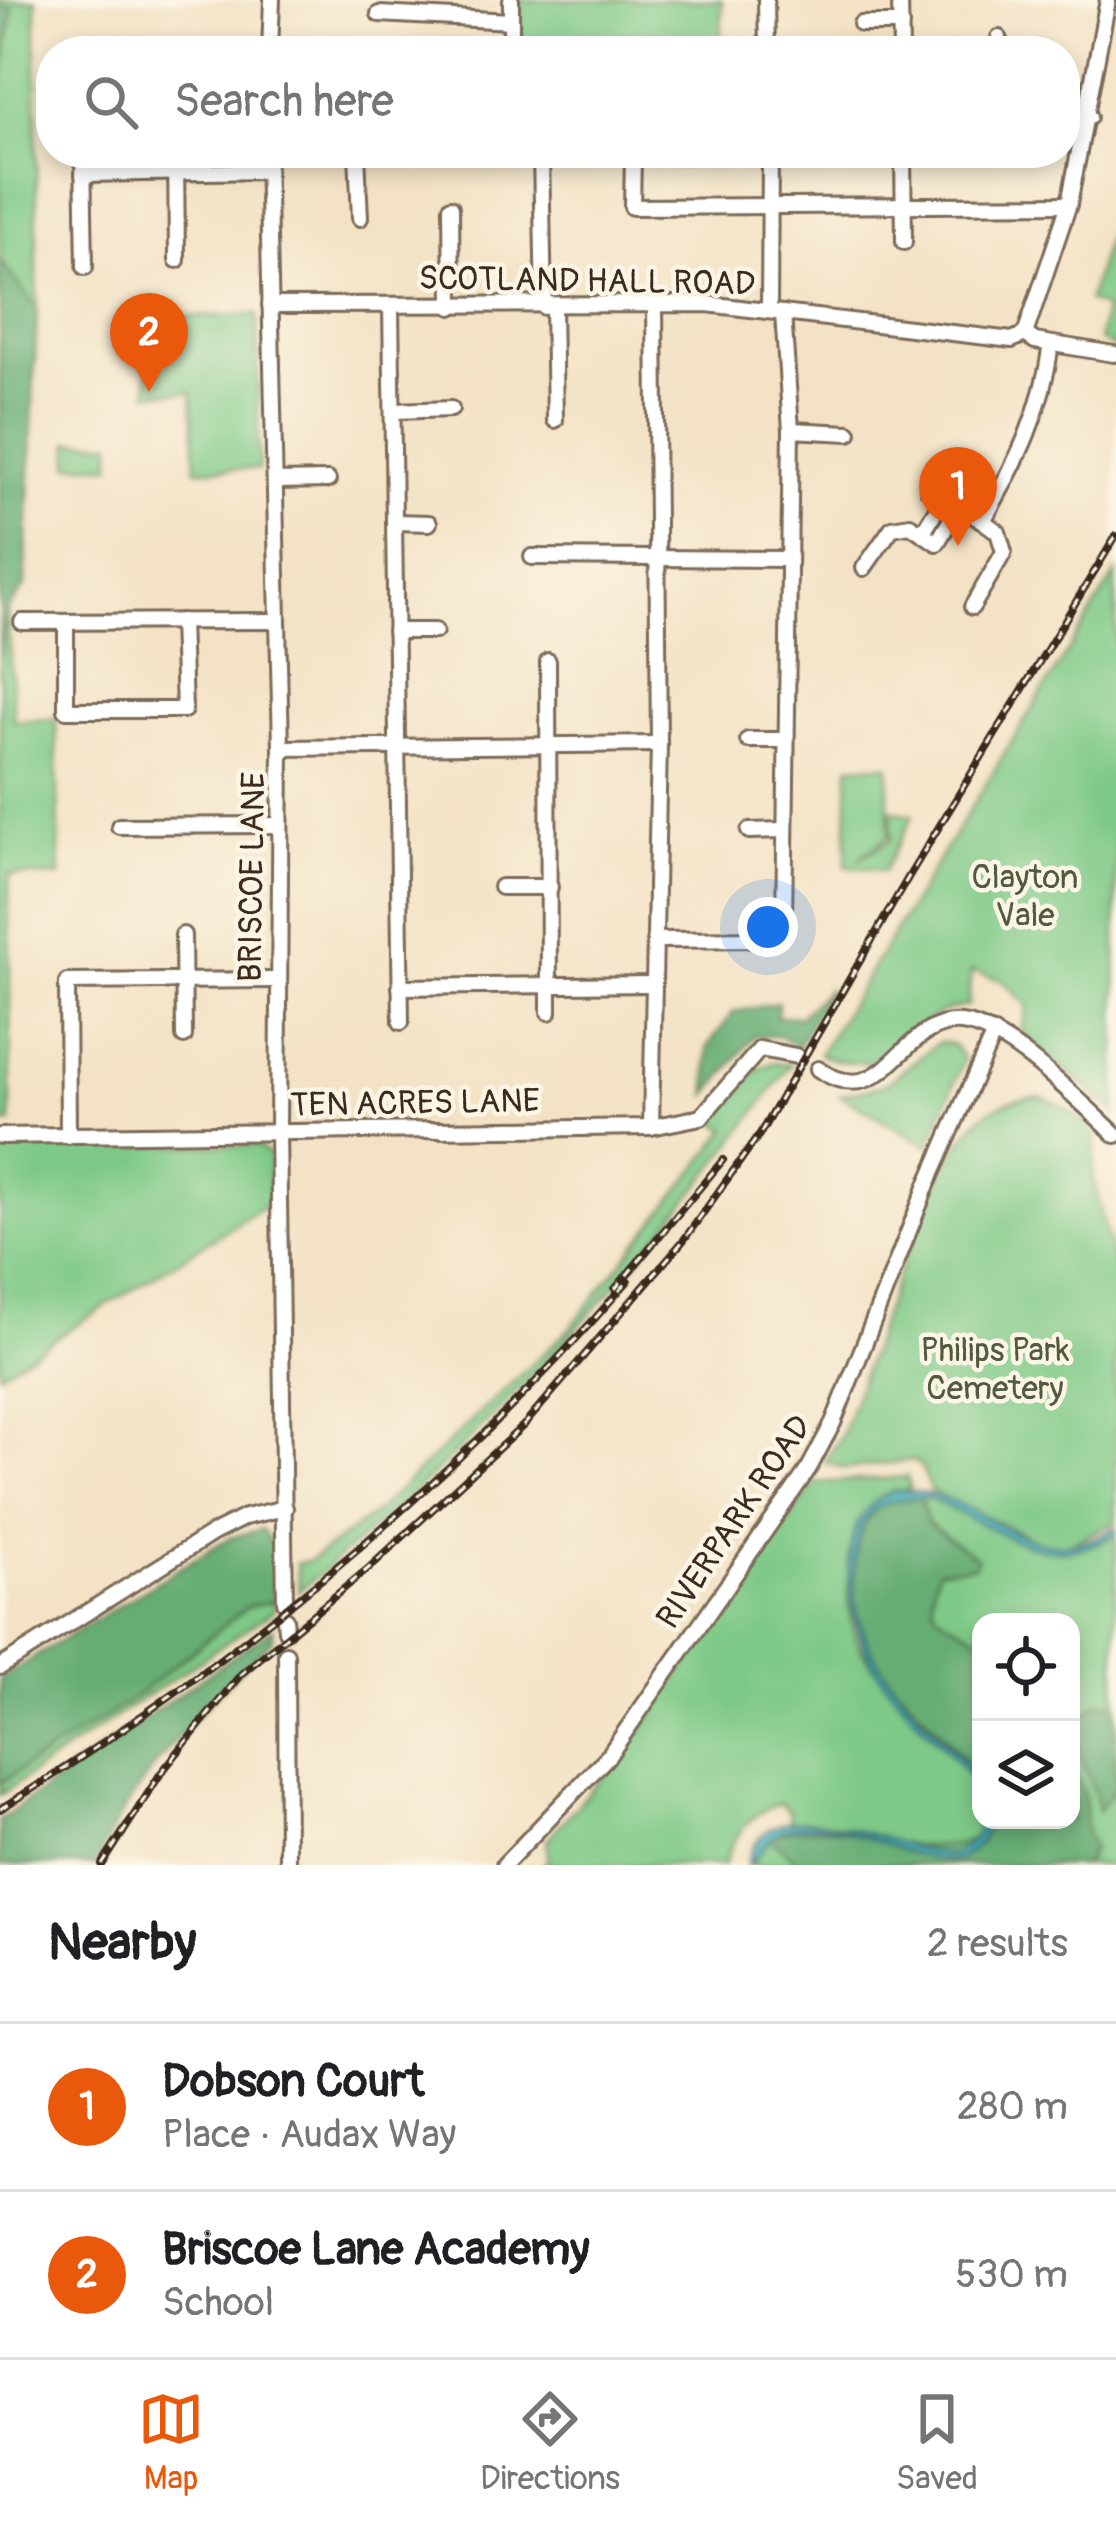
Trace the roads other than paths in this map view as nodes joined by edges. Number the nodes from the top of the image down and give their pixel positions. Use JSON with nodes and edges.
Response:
{"nodes":[{"id":1,"x":272,"y":0,"type":"edge"},
{"id":2,"x":511,"y":0,"type":"edge"},
{"id":3,"x":766,"y":0,"type":"edge"},
{"id":4,"x":900,"y":0,"type":"edge"},
{"id":5,"x":1111,"y":4,"type":"edge"},
{"id":6,"x":379,"y":14,"type":"dead end"},
{"id":7,"x":512,"y":21,"type":"junction"},
{"id":8,"x":861,"y":24,"type":"dead end"},
{"id":9,"x":901,"y":24,"type":"junction"},
{"id":10,"x":271,"y":36,"type":"edge"},
{"id":11,"x":512,"y":36,"type":"edge"},
{"id":12,"x":767,"y":36,"type":"edge"},
{"id":13,"x":901,"y":36,"type":"edge"},
{"id":14,"x":1080,"y":116,"type":"edge"},
{"id":15,"x":1089,"y":117,"type":"junction"},
{"id":16,"x":1080,"y":156,"type":"edge"},
{"id":17,"x":83,"y":168,"type":"edge"},
{"id":18,"x":176,"y":168,"type":"edge"},
{"id":19,"x":358,"y":168,"type":"edge"},
{"id":20,"x":542,"y":168,"type":"edge"},
{"id":21,"x":633,"y":168,"type":"edge"},
{"id":22,"x":770,"y":168,"type":"edge"},
{"id":23,"x":903,"y":168,"type":"edge"},
{"id":24,"x":1077,"y":168,"type":"edge"},
{"id":25,"x":267,"y":171,"type":"joint"},
{"id":26,"x":176,"y":173,"type":"junction"},
{"id":27,"x":83,"y":174,"type":"junction"},
{"id":28,"x":1069,"y":204,"type":"junction"},
{"id":29,"x":451,"y":207,"type":"dead end"},
{"id":30,"x":770,"y":208,"type":"junction"},
{"id":31,"x":904,"y":208,"type":"junction"},
{"id":32,"x":360,"y":218,"type":"dead end"},
{"id":33,"x":904,"y":242,"type":"dead end"},
{"id":34,"x":177,"y":260,"type":"dead end"},
{"id":35,"x":86,"y":267,"type":"dead end"},
{"id":36,"x":655,"y":304,"type":"junction"},
{"id":37,"x":269,"y":305,"type":"junction"},
{"id":38,"x":391,"y":306,"type":"junction"},
{"id":39,"x":452,"y":307,"type":"junction"},
{"id":40,"x":548,"y":308,"type":"junction"},
{"id":41,"x":776,"y":311,"type":"junction"},
{"id":42,"x":1025,"y":334,"type":"junction"},
{"id":43,"x":1051,"y":344,"type":"junction"},
{"id":44,"x":1114,"y":354,"type":"edge"},
{"id":45,"x":451,"y":409,"type":"dead end"},
{"id":46,"x":395,"y":411,"type":"junction"},
{"id":47,"x":555,"y":420,"type":"dead end"},
{"id":48,"x":791,"y":430,"type":"junction"},
{"id":49,"x":849,"y":433,"type":"dead end"},
{"id":50,"x":328,"y":480,"type":"dead end"},
{"id":51,"x":277,"y":481,"type":"junction"},
{"id":52,"x":928,"y":489,"type":"dead end"},
{"id":53,"x":951,"y":503,"type":"junction"},
{"id":54,"x":983,"y":521,"type":"junction"},
{"id":55,"x":397,"y":522,"type":"junction"},
{"id":56,"x":429,"y":523,"type":"dead end"},
{"id":57,"x":532,"y":557,"type":"dead end"},
{"id":58,"x":660,"y":557,"type":"junction"},
{"id":59,"x":787,"y":559,"type":"junction"},
{"id":60,"x":864,"y":568,"type":"dead end"},
{"id":61,"x":972,"y":608,"type":"dead end"},
{"id":62,"x":182,"y":621,"type":"junction"},
{"id":63,"x":278,"y":621,"type":"junction"},
{"id":64,"x":22,"y":622,"type":"dead end"},
{"id":65,"x":66,"y":622,"type":"junction"},
{"id":66,"x":395,"y":631,"type":"junction"},
{"id":67,"x":435,"y":631,"type":"dead end"},
{"id":68,"x":548,"y":661,"type":"dead end"},
{"id":69,"x":748,"y":740,"type":"dead end"},
{"id":70,"x":784,"y":740,"type":"junction"},
{"id":71,"x":550,"y":744,"type":"junction"},
{"id":72,"x":659,"y":744,"type":"junction"},
{"id":73,"x":394,"y":747,"type":"junction"},
{"id":74,"x":281,"y":748,"type":"junction"},
{"id":75,"x":280,"y":825,"type":"junction"},
{"id":76,"x":118,"y":826,"type":"dead end"},
{"id":77,"x":784,"y":830,"type":"junction"},
{"id":78,"x":749,"y":831,"type":"dead end"},
{"id":79,"x":501,"y":887,"type":"dead end"},
{"id":80,"x":550,"y":887,"type":"junction"},
{"id":81,"x":183,"y":935,"type":"dead end"},
{"id":82,"x":658,"y":940,"type":"junction"},
{"id":83,"x":278,"y":980,"type":"junction"},
{"id":84,"x":184,"y":982,"type":"junction"},
{"id":85,"x":653,"y":984,"type":"junction"},
{"id":86,"x":550,"y":985,"type":"junction"},
{"id":87,"x":400,"y":987,"type":"junction"},
{"id":88,"x":549,"y":1012,"type":"dead end"},
{"id":89,"x":400,"y":1022,"type":"dead end"},
{"id":90,"x":994,"y":1033,"type":"junction"},
{"id":91,"x":184,"y":1036,"type":"dead end"},
{"id":92,"x":796,"y":1057,"type":"dead end"},
{"id":93,"x":818,"y":1070,"type":"dead end"},
{"id":94,"x":651,"y":1127,"type":"junction"},
{"id":95,"x":278,"y":1131,"type":"junction"},
{"id":96,"x":1116,"y":1135,"type":"edge"},
{"id":97,"x":0,"y":1136,"type":"edge"},
{"id":98,"x":68,"y":1136,"type":"junction"},
{"id":99,"x":285,"y":1508,"type":"junction"},
{"id":100,"x":285,"y":1602,"type":"dead end"},
{"id":101,"x":286,"y":1654,"type":"dead end"},
{"id":102,"x":0,"y":1667,"type":"edge"},
{"id":103,"x":287,"y":1865,"type":"edge"},
{"id":104,"x":504,"y":1865,"type":"edge"}],
"edges":[{"from":1,"to":10,"type":"street"},
{"from":2,"to":7,"type":"street"},
{"from":3,"to":12,"type":"street"},
{"from":4,"to":9,"type":"street"},
{"from":5,"to":15,"type":"street"},
{"from":6,"to":7,"type":"street"},
{"from":7,"to":11,"type":"street"},
{"from":8,"to":9,"type":"street"},
{"from":9,"to":13,"type":"street"},
{"from":14,"to":15,"type":"street"},
{"from":15,"to":16,"type":"street"},
{"from":17,"to":27,"type":"street"},
{"from":18,"to":26,"type":"street"},
{"from":19,"to":32,"type":"street"},
{"from":20,"to":40,"type":"street"},
{"from":21,"to":30,"type":"street"},
{"from":22,"to":30,"type":"street"},
{"from":23,"to":31,"type":"street"},
{"from":24,"to":28,"type":"street"},
{"from":25,"to":26,"type":"street"},
{"from":25,"to":37,"type":"street","name":"BRISCOE LANE"},
{"from":26,"to":27,"type":"street"},
{"from":26,"to":34,"type":"street"},
{"from":27,"to":35,"type":"street"},
{"from":28,"to":31,"type":"street"},
{"from":28,"to":42,"type":"street"},
{"from":29,"to":39,"type":"street"},
{"from":30,"to":31,"type":"street"},
{"from":30,"to":41,"type":"street"},
{"from":31,"to":33,"type":"street"},
{"from":36,"to":40,"type":"street","name":"SCOTLAND HALL ROAD"},
{"from":36,"to":41,"type":"street","name":"SCOTLAND HALL ROAD"},
{"from":36,"to":58,"type":"street"},
{"from":37,"to":38,"type":"street","name":"SCOTLAND HALL ROAD"},
{"from":37,"to":51,"type":"street","name":"BRISCOE LANE"},
{"from":38,"to":39,"type":"street","name":"SCOTLAND HALL ROAD"},
{"from":38,"to":46,"type":"street"},
{"from":39,"to":40,"type":"street","name":"SCOTLAND HALL ROAD"},
{"from":40,"to":47,"type":"street"},
{"from":41,"to":42,"type":"street","name":"SCOTLAND HALL ROAD"},
{"from":41,"to":48,"type":"street"},
{"from":42,"to":43,"type":"street","name":"SCOTLAND HALL ROAD"},
{"from":43,"to":44,"type":"street","name":"SCOTLAND HALL ROAD"},
{"from":43,"to":54,"type":"street"},
{"from":45,"to":46,"type":"street"},
{"from":46,"to":55,"type":"street"},
{"from":48,"to":49,"type":"street"},
{"from":48,"to":59,"type":"street"},
{"from":50,"to":51,"type":"street"},
{"from":51,"to":63,"type":"street","name":"BRISCOE LANE"},
{"from":52,"to":53,"type":"street"},
{"from":53,"to":54,"type":"street"},
{"from":53,"to":60,"type":"street"},
{"from":54,"to":61,"type":"street"},
{"from":55,"to":56,"type":"street"},
{"from":55,"to":66,"type":"street"},
{"from":57,"to":58,"type":"street"},
{"from":58,"to":59,"type":"street"},
{"from":58,"to":72,"type":"street"},
{"from":59,"to":70,"type":"street"},
{"from":62,"to":63,"type":"street"},
{"from":62,"to":65,"type":"street"},
{"from":62,"to":65,"type":"street"},
{"from":63,"to":74,"type":"street","name":"BRISCOE LANE"},
{"from":64,"to":65,"type":"street"},
{"from":66,"to":67,"type":"street"},
{"from":66,"to":73,"type":"street"},
{"from":68,"to":71,"type":"street"},
{"from":69,"to":70,"type":"street"},
{"from":70,"to":77,"type":"street"},
{"from":71,"to":72,"type":"street"},
{"from":71,"to":73,"type":"street"},
{"from":71,"to":80,"type":"street"},
{"from":72,"to":82,"type":"street"},
{"from":73,"to":74,"type":"street"},
{"from":73,"to":87,"type":"street"},
{"from":74,"to":75,"type":"street","name":"BRISCOE LANE"},
{"from":75,"to":76,"type":"street"},
{"from":75,"to":83,"type":"street","name":"BRISCOE LANE"},
{"from":77,"to":78,"type":"street"},
{"from":77,"to":82,"type":"street"},
{"from":79,"to":80,"type":"street"},
{"from":80,"to":86,"type":"street"},
{"from":81,"to":84,"type":"street"},
{"from":82,"to":85,"type":"street"},
{"from":83,"to":84,"type":"street"},
{"from":83,"to":95,"type":"street","name":"BRISCOE LANE"},
{"from":84,"to":91,"type":"street"},
{"from":84,"to":98,"type":"street"},
{"from":85,"to":86,"type":"street"},
{"from":85,"to":94,"type":"street"},
{"from":86,"to":87,"type":"street"},
{"from":86,"to":88,"type":"street"},
{"from":87,"to":89,"type":"street"},
{"from":90,"to":93,"type":"street"},
{"from":90,"to":96,"type":"street"},
{"from":90,"to":104,"type":"street","name":"RIVERPARK ROAD"},
{"from":92,"to":94,"type":"street","name":"TEN ACRES LANE"},
{"from":94,"to":95,"type":"street","name":"TEN ACRES LANE"},
{"from":95,"to":98,"type":"street","name":"TEN ACRES LANE"},
{"from":95,"to":99,"type":"street","name":"BRISCOE LANE"},
{"from":97,"to":98,"type":"street","name":"TEN ACRES LANE"},
{"from":99,"to":100,"type":"street","name":"BRISCOE LANE"},
{"from":99,"to":102,"type":"street"},
{"from":101,"to":103,"type":"street"}]}
